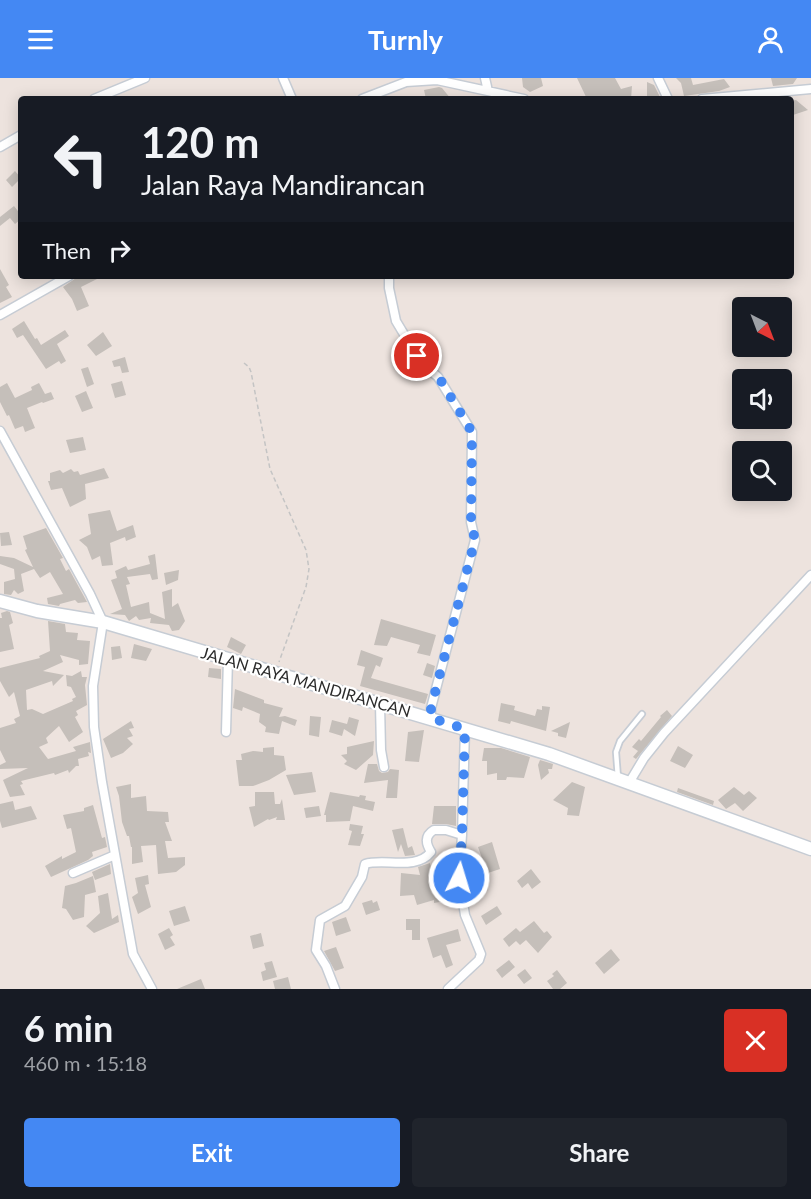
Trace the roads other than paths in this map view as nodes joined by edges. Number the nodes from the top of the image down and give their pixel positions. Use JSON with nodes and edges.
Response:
{"nodes":[{"id":1,"x":145,"y":78,"type":"edge"},
{"id":2,"x":283,"y":78,"type":"edge"},
{"id":3,"x":485,"y":78,"type":"edge"},
{"id":4,"x":658,"y":78,"type":"edge"},
{"id":5,"x":437,"y":79,"type":"edge"},
{"id":6,"x":811,"y":88,"type":"edge"},
{"id":7,"x":488,"y":91,"type":"junction"},
{"id":8,"x":101,"y":96,"type":"edge"},
{"id":9,"x":291,"y":96,"type":"edge"},
{"id":10,"x":370,"y":96,"type":"edge"},
{"id":11,"x":510,"y":96,"type":"edge"},
{"id":12,"x":667,"y":96,"type":"edge"},
{"id":13,"x":732,"y":96,"type":"edge"},
{"id":14,"x":18,"y":137,"type":"edge"},
{"id":15,"x":0,"y":147,"type":"edge"},
{"id":16,"x":64,"y":279,"type":"edge"},
{"id":17,"x":389,"y":279,"type":"edge"},
{"id":18,"x":0,"y":315,"type":"edge"},
{"id":19,"x":0,"y":431,"type":"edge"},
{"id":20,"x":811,"y":575,"type":"edge"},
{"id":21,"x":0,"y":601,"type":"edge"},
{"id":22,"x":103,"y":622,"type":"junction"},
{"id":23,"x":228,"y":659,"type":"junction"},
{"id":24,"x":380,"y":704,"type":"junction"},
{"id":25,"x":642,"y":714,"type":"dead end"},
{"id":26,"x":431,"y":718,"type":"junction"},
{"id":27,"x":465,"y":729,"type":"junction"},
{"id":28,"x":226,"y":732,"type":"dead end"},
{"id":29,"x":384,"y":767,"type":"dead end"},
{"id":30,"x":624,"y":781,"type":"junction"},
{"id":31,"x":462,"y":835,"type":"junction"},
{"id":32,"x":811,"y":849,"type":"edge"},
{"id":33,"x":116,"y":855,"type":"junction"},
{"id":34,"x":73,"y":873,"type":"dead end"},
{"id":35,"x":152,"y":989,"type":"edge"},
{"id":36,"x":335,"y":989,"type":"edge"},
{"id":37,"x":448,"y":989,"type":"edge"}],
"edges":[{"from":1,"to":8,"type":"street"},
{"from":2,"to":9,"type":"street"},
{"from":3,"to":7,"type":"street"},
{"from":4,"to":12,"type":"street"},
{"from":5,"to":7,"type":"street"},
{"from":5,"to":10,"type":"street"},
{"from":6,"to":13,"type":"street"},
{"from":7,"to":11,"type":"street"},
{"from":14,"to":15,"type":"street"},
{"from":16,"to":18,"type":"street"},
{"from":17,"to":26,"type":"street"},
{"from":19,"to":22,"type":"street"},
{"from":20,"to":30,"type":"street"},
{"from":21,"to":22,"type":"street","name":"JALAN RAYA MANDIRANCAN"},
{"from":22,"to":23,"type":"street","name":"JALAN RAYA MANDIRANCAN"},
{"from":22,"to":33,"type":"street"},
{"from":23,"to":24,"type":"street","name":"JALAN RAYA MANDIRANCAN"},
{"from":23,"to":28,"type":"street"},
{"from":24,"to":26,"type":"street","name":"JALAN RAYA MANDIRANCAN"},
{"from":24,"to":29,"type":"street"},
{"from":25,"to":30,"type":"lane"},
{"from":26,"to":27,"type":"street","name":"JALAN RAYA MANDIRANCAN"},
{"from":27,"to":30,"type":"street","name":"JALAN RAYA MANDIRANCAN"},
{"from":27,"to":31,"type":"street"},
{"from":30,"to":32,"type":"street","name":"JALAN RAYA MANDIRANCAN"},
{"from":31,"to":36,"type":"street"},
{"from":31,"to":37,"type":"street"},
{"from":33,"to":34,"type":"street"},
{"from":33,"to":35,"type":"street"}]}
